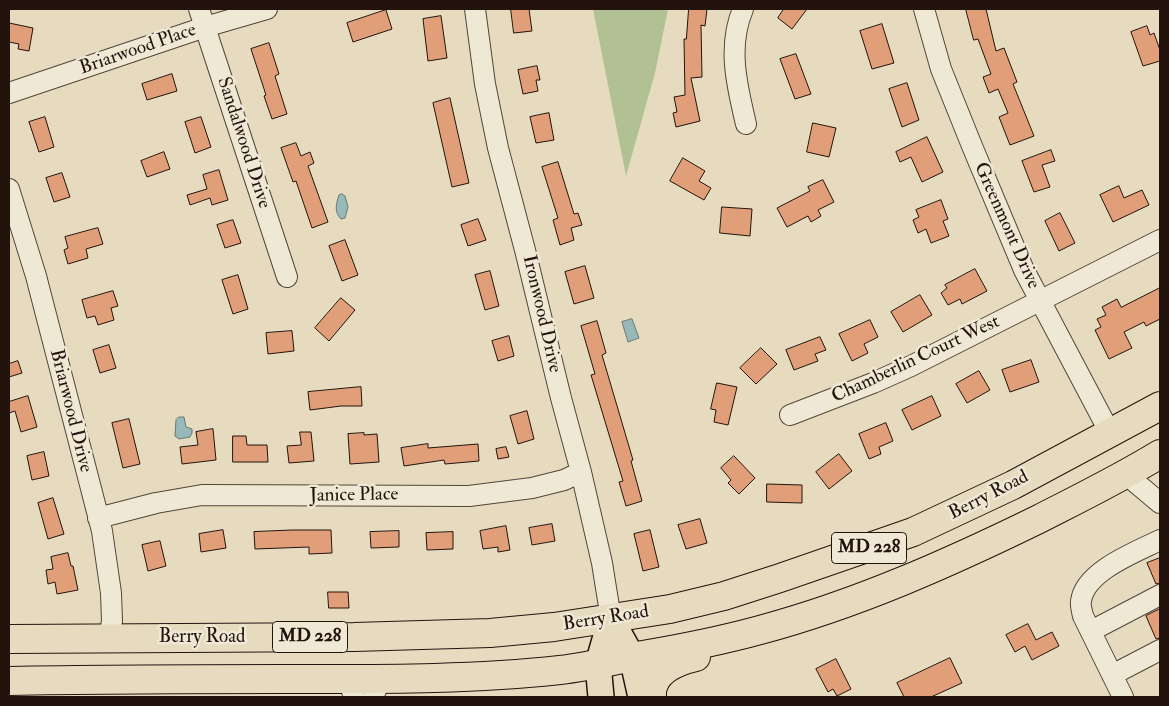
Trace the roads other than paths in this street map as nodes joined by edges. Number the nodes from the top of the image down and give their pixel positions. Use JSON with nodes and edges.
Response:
{"nodes":[{"id":1,"x":267,"y":9,"type":"edge"},
{"id":2,"x":475,"y":9,"type":"edge"},
{"id":3,"x":743,"y":9,"type":"edge"},
{"id":4,"x":924,"y":9,"type":"edge"},
{"id":5,"x":202,"y":18,"type":"edge"},
{"id":6,"x":9,"y":93,"type":"edge"},
{"id":7,"x":746,"y":124,"type":"dead end"},
{"id":8,"x":9,"y":189,"type":"edge"},
{"id":9,"x":1160,"y":240,"type":"edge"},
{"id":10,"x":286,"y":277,"type":"dead end"},
{"id":11,"x":1040,"y":302,"type":"junction"},
{"id":12,"x":1160,"y":406,"type":"edge"},
{"id":13,"x":790,"y":415,"type":"dead end"},
{"id":14,"x":1110,"y":433,"type":"junction"},
{"id":15,"x":1160,"y":454,"type":"edge"},
{"id":16,"x":581,"y":472,"type":"junction"},
{"id":17,"x":1128,"y":473,"type":"junction"},
{"id":18,"x":1160,"y":503,"type":"edge"},
{"id":19,"x":98,"y":518,"type":"junction"},
{"id":20,"x":1160,"y":540,"type":"edge"},
{"id":21,"x":1160,"y":595,"type":"edge"},
{"id":22,"x":611,"y":619,"type":"junction"},
{"id":23,"x":761,"y":629,"type":"junction"},
{"id":24,"x":1091,"y":631,"type":"junction"},
{"id":25,"x":109,"y":638,"type":"junction"},
{"id":26,"x":9,"y":639,"type":"edge"},
{"id":27,"x":1160,"y":650,"type":"edge"},
{"id":28,"x":632,"y":657,"type":"junction"},
{"id":29,"x":598,"y":664,"type":"junction"},
{"id":30,"x":9,"y":670,"type":"edge"},
{"id":31,"x":1112,"y":675,"type":"junction"},
{"id":32,"x":9,"y":681,"type":"edge"},
{"id":33,"x":198,"y":688,"type":"edge"},
{"id":34,"x":351,"y":688,"type":"edge"},
{"id":35,"x":377,"y":688,"type":"edge"},
{"id":36,"x":601,"y":697,"type":"edge"},
{"id":37,"x":641,"y":697,"type":"edge"},
{"id":38,"x":652,"y":697,"type":"edge"},
{"id":39,"x":1123,"y":697,"type":"edge"}],
"edges":[{"from":1,"to":5,"type":"street","name":"Briarwood Place"},
{"from":2,"to":16,"type":"street","name":"Ironwood Drive"},
{"from":3,"to":7,"type":"street"},
{"from":4,"to":11,"type":"street","name":"Greenmont Drive"},
{"from":5,"to":6,"type":"street","name":"Briarwood Place"},
{"from":5,"to":10,"type":"street","name":"Sandalwood Drive"},
{"from":8,"to":19,"type":"street","name":"Briarwood Drive"},
{"from":9,"to":11,"type":"street","name":"Chamberlin Court West"},
{"from":11,"to":13,"type":"street","name":"Chamberlin Court West"},
{"from":11,"to":14,"type":"street","name":"Greenmont Drive"},
{"from":12,"to":14,"type":"highway","name":"Berry Road","number":"MD 228"},
{"from":14,"to":22,"type":"highway","name":"Berry Road","number":"MD 228"},
{"from":15,"to":17,"type":"highway","number":"MD 228"},
{"from":16,"to":19,"type":"street","name":"Janice Place"},
{"from":16,"to":22,"type":"street","name":"Ironwood Drive"},
{"from":17,"to":18,"type":"street"},
{"from":17,"to":23,"type":"highway","number":"MD 228"},
{"from":19,"to":25,"type":"street","name":"Briarwood Drive"},
{"from":20,"to":24,"type":"street"},
{"from":21,"to":24,"type":"street"},
{"from":22,"to":25,"type":"highway","name":"Berry Road","number":"MD 228"},
{"from":22,"to":28,"type":"main road"},
{"from":22,"to":29,"type":"main road"},
{"from":23,"to":28,"type":"highway","number":"MD 228"},
{"from":23,"to":38,"type":"highway"},
{"from":24,"to":31,"type":"street"},
{"from":25,"to":26,"type":"highway","name":"Berry Road","number":"MD 228"},
{"from":25,"to":30,"type":"highway"},
{"from":27,"to":31,"type":"street"},
{"from":28,"to":29,"type":"highway","number":"MD 228"},
{"from":28,"to":37,"type":"main road"},
{"from":29,"to":35,"type":"highway","number":"MD 228"},
{"from":29,"to":36,"type":"main road"},
{"from":31,"to":39,"type":"street"},
{"from":32,"to":33,"type":"highway","number":"MD 228"},
{"from":33,"to":34,"type":"highway","number":"MD 228"},
{"from":34,"to":35,"type":"highway","number":"MD 228"}]}
